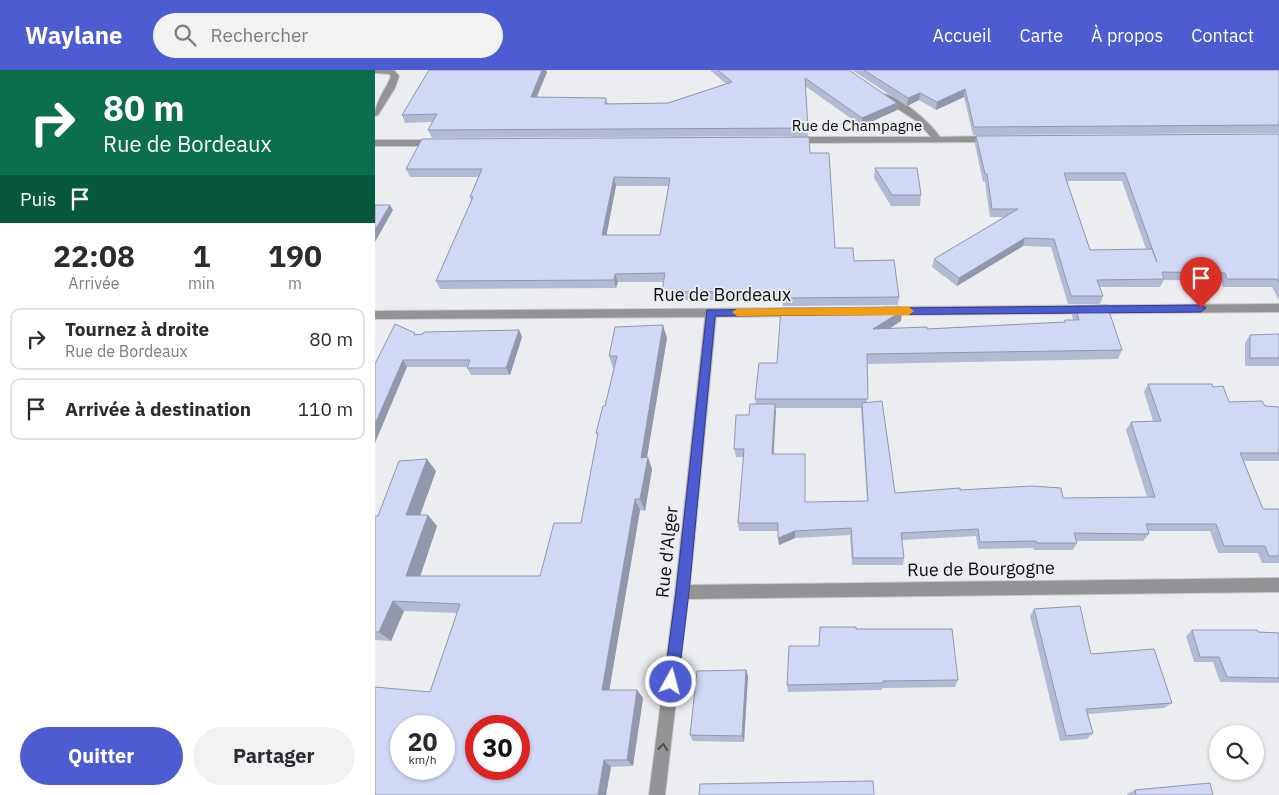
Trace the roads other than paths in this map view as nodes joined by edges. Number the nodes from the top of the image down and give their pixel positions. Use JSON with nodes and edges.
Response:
{"nodes":[{"id":1,"x":375,"y":71,"type":"edge"},
{"id":2,"x":876,"y":91,"type":"edge"},
{"id":3,"x":375,"y":113,"type":"edge"},
{"id":4,"x":937,"y":139,"type":"junction"},
{"id":5,"x":1007,"y":139,"type":"edge"},
{"id":6,"x":783,"y":140,"type":"edge"},
{"id":7,"x":375,"y":143,"type":"edge"},
{"id":8,"x":447,"y":143,"type":"edge"},
{"id":9,"x":1279,"y":308,"type":"edge"},
{"id":10,"x":870,"y":311,"type":"edge"},
{"id":11,"x":811,"y":312,"type":"edge"},
{"id":12,"x":711,"y":313,"type":"junction"},
{"id":13,"x":375,"y":315,"type":"edge"},
{"id":14,"x":1279,"y":585,"type":"edge"},
{"id":15,"x":683,"y":592,"type":"junction"},
{"id":16,"x":657,"y":795,"type":"edge"}],
"edges":[{"from":1,"to":3,"type":"street"},
{"from":2,"to":4,"type":"street"},
{"from":4,"to":5,"type":"street","name":"Rue de Champagne"},
{"from":4,"to":6,"type":"street","name":"Rue de Champagne"},
{"from":7,"to":8,"type":"street"},
{"from":9,"to":10,"type":"street"},
{"from":11,"to":12,"type":"street","name":"Rue de Bordeaux"},
{"from":12,"to":13,"type":"street","name":"Rue de Bordeaux"},
{"from":12,"to":15,"type":"street","name":"Rue d'Alger"},
{"from":14,"to":15,"type":"street","name":"Rue de Bourgogne"},
{"from":16,"to":15,"type":"street","name":"Rue d'Alger","one_way":true}]}
